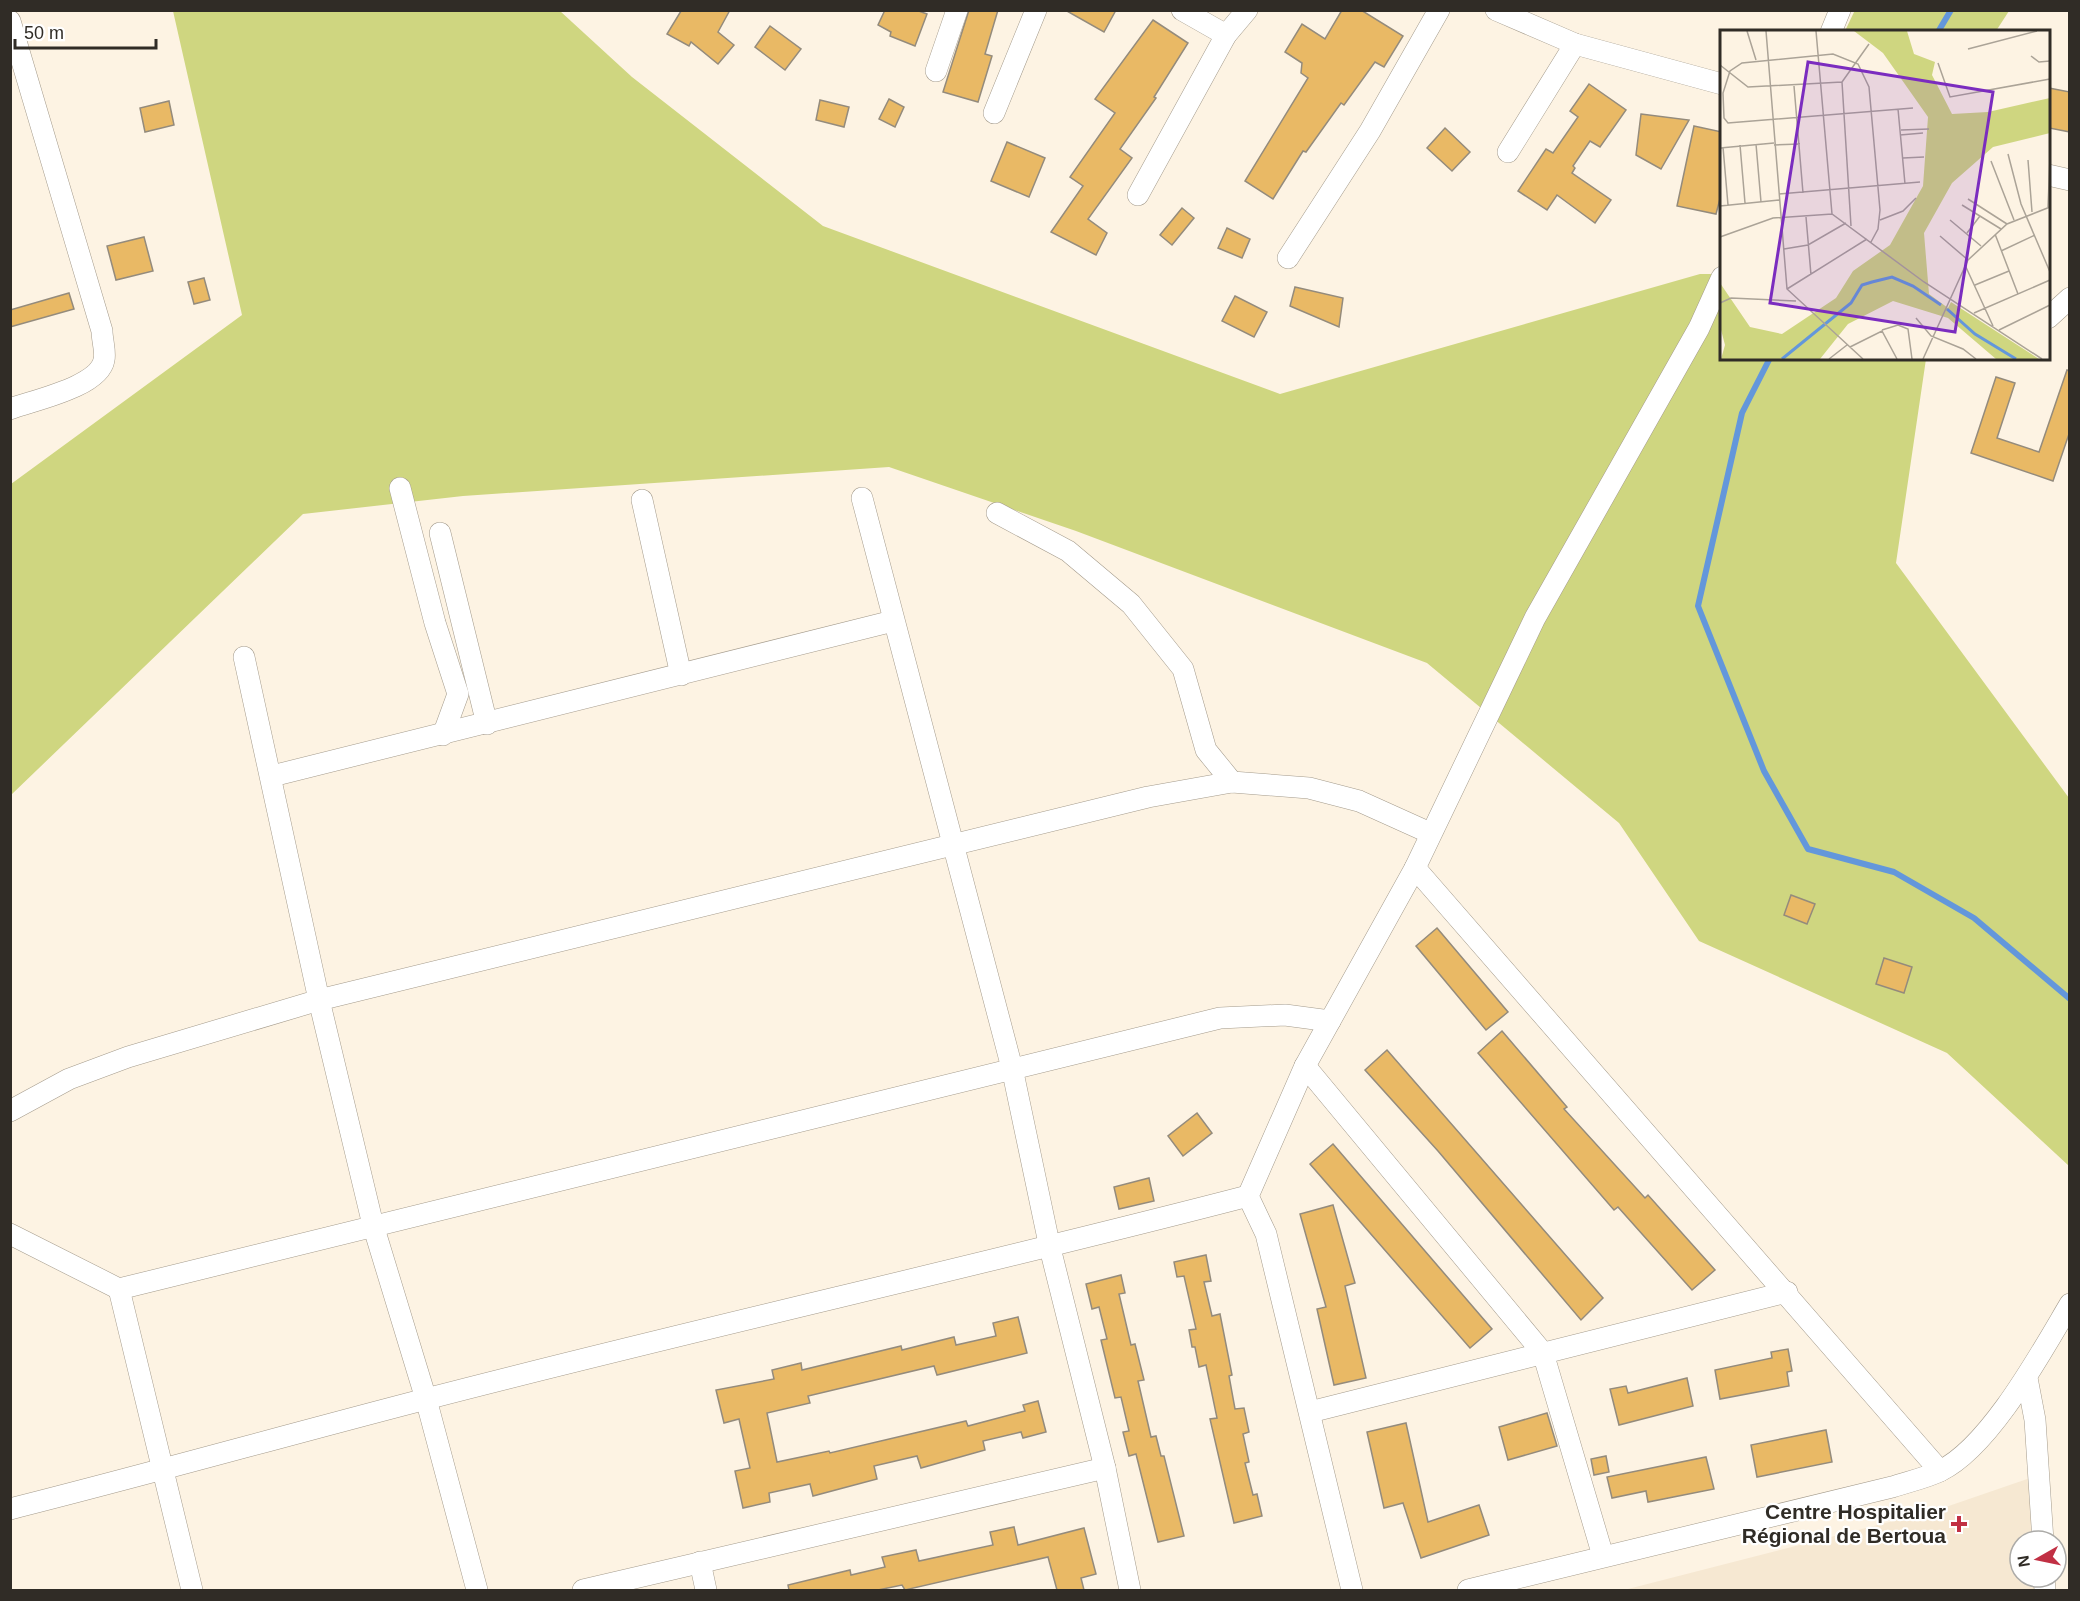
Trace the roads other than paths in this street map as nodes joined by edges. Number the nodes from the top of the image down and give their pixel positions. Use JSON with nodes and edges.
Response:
{"nodes":[{"id":1,"x":957,"y":10,"type":"edge"},
{"id":2,"x":1036,"y":10,"type":"edge"},
{"id":3,"x":1182,"y":10,"type":"edge"},
{"id":4,"x":1247,"y":10,"type":"edge"},
{"id":5,"x":1439,"y":10,"type":"edge"},
{"id":6,"x":1496,"y":10,"type":"edge"},
{"id":7,"x":1840,"y":10,"type":"edge"},
{"id":8,"x":10,"y":21,"type":"edge"},
{"id":9,"x":1832,"y":30,"type":"edge"},
{"id":10,"x":1226,"y":35,"type":"junction"},
{"id":11,"x":1575,"y":44,"type":"junction"},
{"id":12,"x":936,"y":71,"type":"dead end"},
{"id":13,"x":1720,"y":83,"type":"edge"},
{"id":14,"x":994,"y":112,"type":"dead end"},
{"id":15,"x":1508,"y":152,"type":"dead end"},
{"id":16,"x":2050,"y":175,"type":"edge"},
{"id":17,"x":2070,"y":180,"type":"edge"},
{"id":18,"x":1138,"y":195,"type":"dead end"},
{"id":19,"x":1288,"y":258,"type":"dead end"},
{"id":20,"x":1720,"y":281,"type":"edge"},
{"id":21,"x":2070,"y":298,"type":"edge"},
{"id":22,"x":2050,"y":317,"type":"edge"},
{"id":23,"x":10,"y":409,"type":"edge"},
{"id":24,"x":400,"y":488,"type":"dead end"},
{"id":25,"x":862,"y":498,"type":"dead end"},
{"id":26,"x":642,"y":500,"type":"dead end"},
{"id":27,"x":997,"y":513,"type":"dead end"},
{"id":28,"x":440,"y":533,"type":"dead end"},
{"id":29,"x":893,"y":621,"type":"junction"},
{"id":30,"x":244,"y":657,"type":"dead end"},
{"id":31,"x":681,"y":675,"type":"junction"},
{"id":32,"x":487,"y":724,"type":"junction"},
{"id":33,"x":443,"y":735,"type":"junction"},
{"id":34,"x":272,"y":776,"type":"junction"},
{"id":35,"x":1232,"y":782,"type":"junction"},
{"id":36,"x":1430,"y":833,"type":"junction"},
{"id":37,"x":955,"y":844,"type":"junction"},
{"id":38,"x":1415,"y":868,"type":"junction"},
{"id":39,"x":319,"y":1000,"type":"junction"},
{"id":40,"x":1330,"y":1021,"type":"junction"},
{"id":41,"x":1305,"y":1066,"type":"junction"},
{"id":42,"x":1012,"y":1068,"type":"junction"},
{"id":43,"x":10,"y":1111,"type":"edge"},
{"id":44,"x":1248,"y":1196,"type":"junction"},
{"id":45,"x":373,"y":1225,"type":"junction"},
{"id":46,"x":10,"y":1234,"type":"edge"},
{"id":47,"x":1050,"y":1248,"type":"junction"},
{"id":48,"x":119,"y":1289,"type":"junction"},
{"id":49,"x":1786,"y":1292,"type":"junction"},
{"id":50,"x":2070,"y":1304,"type":"edge"},
{"id":51,"x":1543,"y":1353,"type":"junction"},
{"id":52,"x":2027,"y":1378,"type":"junction"},
{"id":53,"x":426,"y":1399,"type":"junction"},
{"id":54,"x":1310,"y":1412,"type":"junction"},
{"id":55,"x":1105,"y":1468,"type":"junction"},
{"id":56,"x":164,"y":1471,"type":"junction"},
{"id":57,"x":1940,"y":1471,"type":"junction"},
{"id":58,"x":10,"y":1509,"type":"edge"},
{"id":59,"x":2042,"y":1529,"type":"edge"},
{"id":60,"x":1603,"y":1556,"type":"junction"},
{"id":61,"x":700,"y":1562,"type":"junction"},
{"id":62,"x":192,"y":1590,"type":"edge"},
{"id":63,"x":477,"y":1590,"type":"edge"},
{"id":64,"x":583,"y":1590,"type":"edge"},
{"id":65,"x":706,"y":1590,"type":"edge"},
{"id":66,"x":1130,"y":1590,"type":"edge"},
{"id":67,"x":1352,"y":1590,"type":"edge"},
{"id":68,"x":1468,"y":1590,"type":"edge"}],
"edges":[{"from":1,"to":12,"type":"street"},
{"from":2,"to":14,"type":"street"},
{"from":3,"to":10,"type":"street"},
{"from":4,"to":10,"type":"street"},
{"from":5,"to":19,"type":"street"},
{"from":6,"to":11,"type":"street"},
{"from":7,"to":9,"type":"street"},
{"from":8,"to":23,"type":"street"},
{"from":10,"to":18,"type":"street"},
{"from":11,"to":13,"type":"street"},
{"from":11,"to":15,"type":"street"},
{"from":16,"to":17,"type":"street"},
{"from":20,"to":36,"type":"street"},
{"from":21,"to":22,"type":"street"},
{"from":24,"to":33,"type":"street"},
{"from":25,"to":29,"type":"street"},
{"from":26,"to":31,"type":"street"},
{"from":27,"to":35,"type":"street"},
{"from":28,"to":32,"type":"street"},
{"from":29,"to":31,"type":"street"},
{"from":29,"to":37,"type":"street"},
{"from":30,"to":34,"type":"street"},
{"from":31,"to":32,"type":"street"},
{"from":32,"to":33,"type":"street"},
{"from":33,"to":34,"type":"street"},
{"from":34,"to":39,"type":"street"},
{"from":35,"to":36,"type":"street"},
{"from":35,"to":37,"type":"street"},
{"from":36,"to":38,"type":"street"},
{"from":37,"to":39,"type":"street"},
{"from":37,"to":42,"type":"street"},
{"from":38,"to":40,"type":"street"},
{"from":38,"to":49,"type":"street"},
{"from":39,"to":43,"type":"street"},
{"from":39,"to":45,"type":"street"},
{"from":40,"to":41,"type":"street"},
{"from":40,"to":42,"type":"street"},
{"from":41,"to":44,"type":"street"},
{"from":41,"to":51,"type":"street"},
{"from":42,"to":45,"type":"street"},
{"from":42,"to":47,"type":"street"},
{"from":44,"to":47,"type":"street"},
{"from":44,"to":54,"type":"street"},
{"from":45,"to":48,"type":"street"},
{"from":45,"to":53,"type":"street"},
{"from":46,"to":48,"type":"street"},
{"from":47,"to":53,"type":"street"},
{"from":47,"to":55,"type":"street"},
{"from":48,"to":56,"type":"street"},
{"from":49,"to":51,"type":"street"},
{"from":49,"to":57,"type":"street"},
{"from":50,"to":52,"type":"street"},
{"from":51,"to":54,"type":"street"},
{"from":51,"to":60,"type":"street"},
{"from":52,"to":57,"type":"street"},
{"from":52,"to":59,"type":"street"},
{"from":53,"to":56,"type":"street"},
{"from":53,"to":63,"type":"street"},
{"from":54,"to":67,"type":"street"},
{"from":55,"to":61,"type":"street"},
{"from":55,"to":66,"type":"street"},
{"from":56,"to":58,"type":"street"},
{"from":56,"to":62,"type":"street"},
{"from":57,"to":60,"type":"street"},
{"from":60,"to":68,"type":"street"},
{"from":61,"to":64,"type":"street"},
{"from":61,"to":65,"type":"street"}]}
